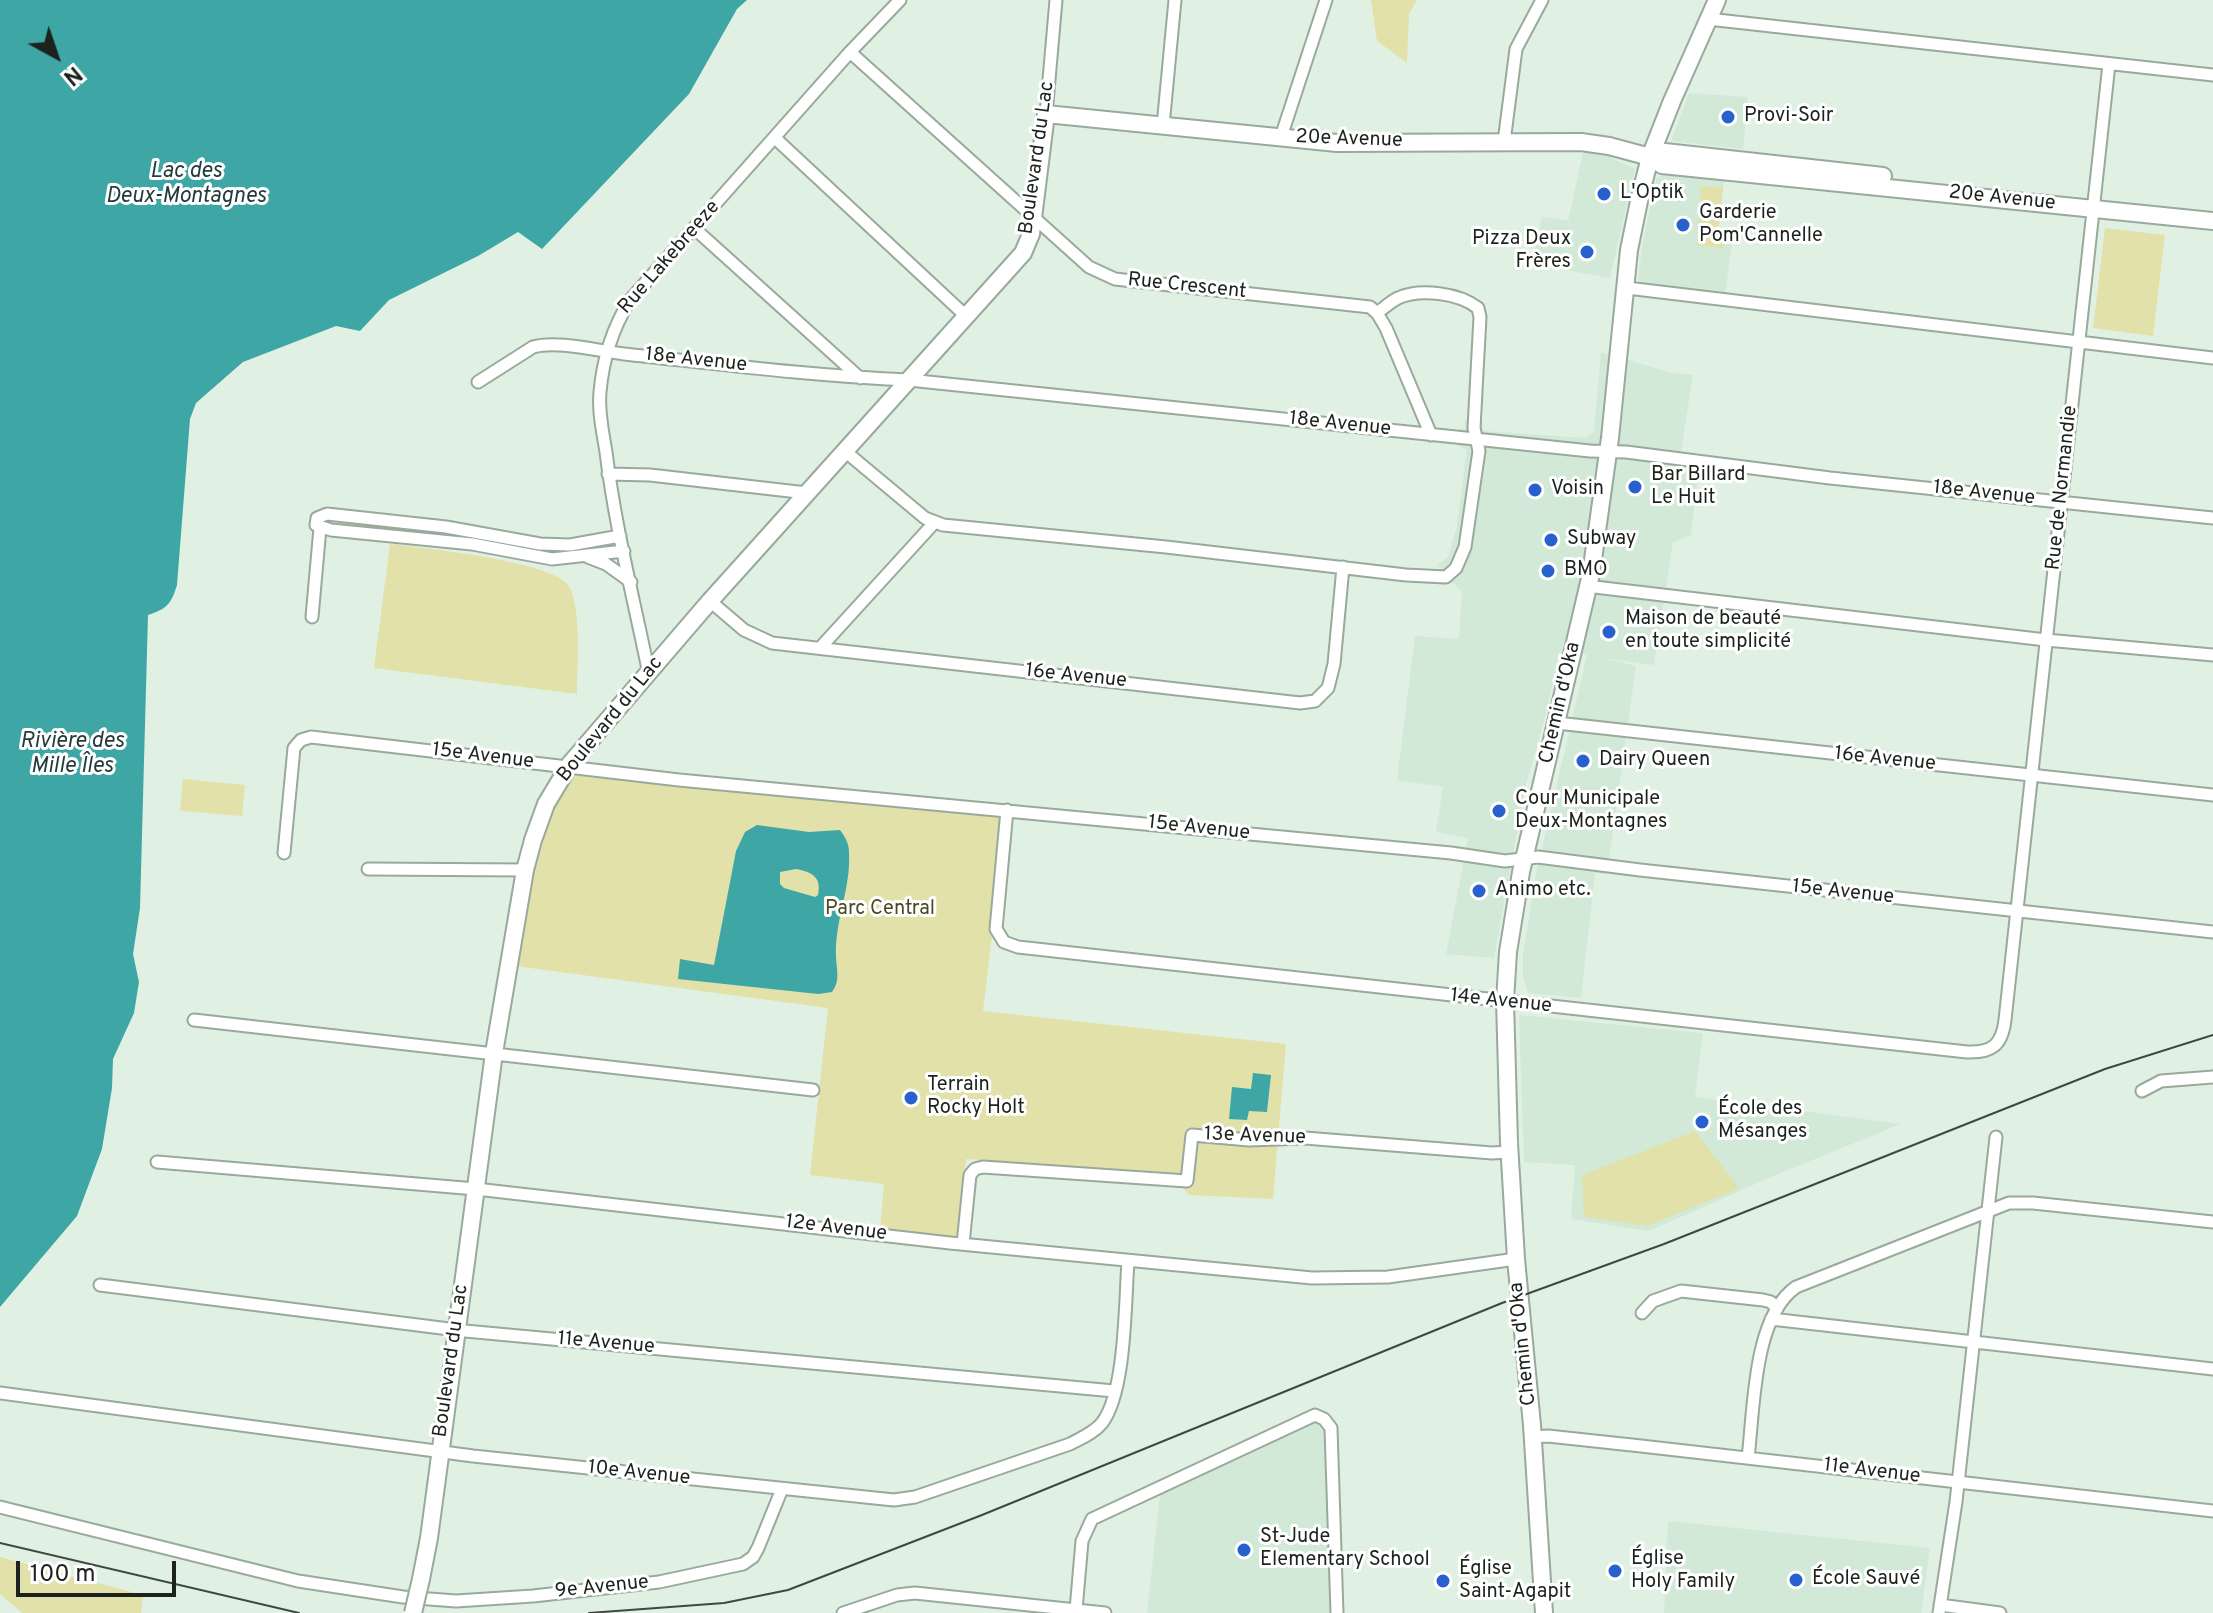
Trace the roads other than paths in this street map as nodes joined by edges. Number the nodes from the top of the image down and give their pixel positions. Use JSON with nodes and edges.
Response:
{"nodes":[{"id":1,"x":900,"y":0,"type":"edge"},
{"id":2,"x":1056,"y":0,"type":"edge"},
{"id":3,"x":1175,"y":0,"type":"edge"},
{"id":4,"x":1326,"y":0,"type":"edge"},
{"id":5,"x":1542,"y":0,"type":"edge"},
{"id":6,"x":1717,"y":0,"type":"edge"},
{"id":7,"x":1708,"y":19,"type":"junction"},
{"id":8,"x":850,"y":52,"type":"junction"},
{"id":9,"x":2109,"y":64,"type":"junction"},
{"id":10,"x":2213,"y":75,"type":"edge"},
{"id":11,"x":1046,"y":114,"type":"junction"},
{"id":12,"x":1163,"y":126,"type":"junction"},
{"id":13,"x":1281,"y":137,"type":"junction"},
{"id":14,"x":775,"y":138,"type":"junction"},
{"id":15,"x":1504,"y":142,"type":"junction"},
{"id":16,"x":1650,"y":157,"type":"junction"},
{"id":17,"x":2093,"y":203,"type":"junction"},
{"id":18,"x":2213,"y":210,"type":"edge"},
{"id":19,"x":1033,"y":216,"type":"junction"},
{"id":20,"x":2213,"y":221,"type":"edge"},
{"id":21,"x":695,"y":229,"type":"junction"},
{"id":22,"x":1627,"y":288,"type":"junction"},
{"id":23,"x":1377,"y":313,"type":"junction"},
{"id":24,"x":967,"y":317,"type":"junction"},
{"id":25,"x":2079,"y":344,"type":"junction"},
{"id":26,"x":606,"y":352,"type":"junction"},
{"id":27,"x":2213,"y":358,"type":"edge"},
{"id":28,"x":860,"y":378,"type":"junction"},
{"id":29,"x":909,"y":380,"type":"junction"},
{"id":30,"x":478,"y":382,"type":"dead end"},
{"id":31,"x":1431,"y":435,"type":"junction"},
{"id":32,"x":1477,"y":438,"type":"junction"},
{"id":33,"x":846,"y":452,"type":"junction"},
{"id":34,"x":1608,"y":452,"type":"junction"},
{"id":35,"x":608,"y":474,"type":"junction"},
{"id":36,"x":807,"y":493,"type":"junction"},
{"id":37,"x":2061,"y":502,"type":"junction"},
{"id":38,"x":2213,"y":518,"type":"edge"},
{"id":39,"x":934,"y":523,"type":"junction"},
{"id":40,"x":320,"y":528,"type":"junction"},
{"id":41,"x":620,"y":536,"type":"junction"},
{"id":42,"x":624,"y":551,"type":"junction"},
{"id":43,"x":588,"y":557,"type":"junction"},
{"id":44,"x":1343,"y":567,"type":"junction"},
{"id":45,"x":631,"y":582,"type":"junction"},
{"id":46,"x":1586,"y":586,"type":"junction"},
{"id":47,"x":710,"y":601,"type":"junction"},
{"id":48,"x":312,"y":617,"type":"dead end"},
{"id":49,"x":2046,"y":640,"type":"junction"},
{"id":50,"x":820,"y":648,"type":"junction"},
{"id":51,"x":2213,"y":655,"type":"edge"},
{"id":52,"x":649,"y":674,"type":"junction"},
{"id":53,"x":1557,"y":723,"type":"junction"},
{"id":54,"x":568,"y":767,"type":"junction"},
{"id":55,"x":2031,"y":776,"type":"junction"},
{"id":56,"x":2213,"y":795,"type":"edge"},
{"id":57,"x":1007,"y":810,"type":"junction"},
{"id":58,"x":284,"y":853,"type":"dead end"},
{"id":59,"x":1524,"y":858,"type":"junction"},
{"id":60,"x":368,"y":869,"type":"dead end"},
{"id":61,"x":525,"y":870,"type":"junction"},
{"id":62,"x":2015,"y":912,"type":"junction"},
{"id":63,"x":2213,"y":932,"type":"edge"},
{"id":64,"x":1505,"y":1003,"type":"junction"},
{"id":65,"x":194,"y":1020,"type":"dead end"},
{"id":66,"x":494,"y":1053,"type":"junction"},
{"id":67,"x":2213,"y":1077,"type":"edge"},
{"id":68,"x":813,"y":1090,"type":"dead end"},
{"id":69,"x":2142,"y":1091,"type":"dead end"},
{"id":70,"x":1996,"y":1137,"type":"dead end"},
{"id":71,"x":1509,"y":1152,"type":"junction"},
{"id":72,"x":157,"y":1162,"type":"dead end"},
{"id":73,"x":476,"y":1189,"type":"junction"},
{"id":74,"x":1987,"y":1211,"type":"junction"},
{"id":75,"x":2213,"y":1222,"type":"edge"},
{"id":76,"x":963,"y":1244,"type":"junction"},
{"id":77,"x":1516,"y":1259,"type":"junction"},
{"id":78,"x":1128,"y":1261,"type":"junction"},
{"id":79,"x":100,"y":1285,"type":"dead end"},
{"id":80,"x":1642,"y":1313,"type":"dead end"},
{"id":81,"x":1774,"y":1314,"type":"junction"},
{"id":82,"x":457,"y":1330,"type":"junction"},
{"id":83,"x":1973,"y":1343,"type":"junction"},
{"id":84,"x":2213,"y":1369,"type":"edge"},
{"id":85,"x":1114,"y":1391,"type":"junction"},
{"id":86,"x":0,"y":1393,"type":"edge"},
{"id":87,"x":1531,"y":1437,"type":"junction"},
{"id":88,"x":439,"y":1452,"type":"junction"},
{"id":89,"x":1748,"y":1458,"type":"junction"},
{"id":90,"x":1957,"y":1483,"type":"junction"},
{"id":91,"x":782,"y":1489,"type":"junction"},
{"id":92,"x":0,"y":1507,"type":"edge"},
{"id":93,"x":2213,"y":1511,"type":"edge"},
{"id":94,"x":1940,"y":1609,"type":"edge"},
{"id":95,"x":1076,"y":1610,"type":"junction"},
{"id":96,"x":413,"y":1613,"type":"edge"},
{"id":97,"x":843,"y":1613,"type":"edge"},
{"id":98,"x":1105,"y":1613,"type":"edge"},
{"id":99,"x":1337,"y":1613,"type":"edge"},
{"id":100,"x":1544,"y":1613,"type":"edge"},
{"id":101,"x":2000,"y":1613,"type":"edge"}],
"edges":[{"from":1,"to":8,"type":"street","name":"Rue Lakebreeze"},
{"from":2,"to":11,"type":"street","name":"Boulevard du Lac"},
{"from":3,"to":12,"type":"street"},
{"from":4,"to":13,"type":"street"},
{"from":5,"to":15,"type":"street"},
{"from":6,"to":7,"type":"street","name":"Chemin d'Oka"},
{"from":7,"to":9,"type":"street"},
{"from":7,"to":16,"type":"street","name":"Chemin d'Oka"},
{"from":8,"to":14,"type":"street","name":"Rue Lakebreeze"},
{"from":8,"to":19,"type":"street","name":"Rue Crescent"},
{"from":9,"to":10,"type":"street"},
{"from":9,"to":17,"type":"street","name":"Rue de Normandie"},
{"from":11,"to":12,"type":"street","name":"20e Avenue"},
{"from":11,"to":19,"type":"street","name":"Boulevard du Lac"},
{"from":12,"to":13,"type":"street","name":"20e Avenue"},
{"from":13,"to":15,"type":"street","name":"20e Avenue"},
{"from":14,"to":21,"type":"street","name":"Rue Lakebreeze"},
{"from":14,"to":24,"type":"street"},
{"from":15,"to":16,"type":"street","name":"20e Avenue"},
{"from":16,"to":17,"type":"street","name":"20e Avenue"},
{"from":16,"to":22,"type":"street","name":"Chemin d'Oka"},
{"from":17,"to":18,"type":"street","name":"20e Avenue"},
{"from":17,"to":20,"type":"street","name":"20e Avenue"},
{"from":17,"to":25,"type":"street","name":"Rue de Normandie"},
{"from":19,"to":23,"type":"street","name":"Rue Crescent"},
{"from":19,"to":24,"type":"street","name":"Boulevard du Lac"},
{"from":21,"to":26,"type":"street","name":"Rue Lakebreeze"},
{"from":21,"to":28,"type":"street"},
{"from":22,"to":25,"type":"street"},
{"from":22,"to":34,"type":"street","name":"Chemin d'Oka"},
{"from":23,"to":31,"type":"street"},
{"from":23,"to":32,"type":"street"},
{"from":24,"to":29,"type":"street","name":"Boulevard du Lac"},
{"from":25,"to":27,"type":"street"},
{"from":25,"to":37,"type":"street","name":"Rue de Normandie"},
{"from":26,"to":28,"type":"street","name":"18e Avenue"},
{"from":26,"to":30,"type":"street","name":"18e Avenue"},
{"from":26,"to":35,"type":"street","name":"Rue Lakebreeze"},
{"from":28,"to":29,"type":"street","name":"18e Avenue"},
{"from":29,"to":31,"type":"street","name":"18e Avenue"},
{"from":29,"to":33,"type":"street","name":"Boulevard du Lac"},
{"from":31,"to":32,"type":"street","name":"18e Avenue"},
{"from":32,"to":34,"type":"street","name":"18e Avenue"},
{"from":32,"to":44,"type":"street"},
{"from":33,"to":36,"type":"street","name":"Boulevard du Lac"},
{"from":33,"to":39,"type":"street"},
{"from":34,"to":37,"type":"street","name":"18e Avenue"},
{"from":34,"to":46,"type":"street","name":"Chemin d'Oka"},
{"from":35,"to":36,"type":"street"},
{"from":35,"to":41,"type":"street","name":"Rue Lakebreeze"},
{"from":36,"to":47,"type":"street","name":"Boulevard du Lac"},
{"from":37,"to":38,"type":"street","name":"18e Avenue"},
{"from":37,"to":49,"type":"street","name":"Rue de Normandie"},
{"from":39,"to":44,"type":"street"},
{"from":39,"to":50,"type":"street"},
{"from":40,"to":41,"type":"street"},
{"from":40,"to":43,"type":"street"},
{"from":40,"to":48,"type":"street"},
{"from":41,"to":42,"type":"street","name":"Rue Lakebreeze"},
{"from":42,"to":43,"type":"street"},
{"from":42,"to":45,"type":"street","name":"Rue Lakebreeze"},
{"from":43,"to":45,"type":"street"},
{"from":44,"to":50,"type":"street","name":"16e Avenue"},
{"from":45,"to":52,"type":"street","name":"Rue Lakebreeze"},
{"from":46,"to":49,"type":"street"},
{"from":46,"to":53,"type":"street","name":"Chemin d'Oka"},
{"from":47,"to":50,"type":"street","name":"16e Avenue"},
{"from":47,"to":52,"type":"street","name":"Boulevard du Lac"},
{"from":49,"to":51,"type":"street"},
{"from":49,"to":55,"type":"street","name":"Rue de Normandie"},
{"from":52,"to":54,"type":"street","name":"Boulevard du Lac"},
{"from":53,"to":55,"type":"street","name":"16e Avenue"},
{"from":53,"to":59,"type":"street","name":"Chemin d'Oka"},
{"from":54,"to":57,"type":"street","name":"15e Avenue"},
{"from":54,"to":58,"type":"street","name":"15e Avenue"},
{"from":54,"to":61,"type":"street","name":"Boulevard du Lac"},
{"from":55,"to":56,"type":"street","name":"16e Avenue"},
{"from":55,"to":62,"type":"street","name":"Rue de Normandie"},
{"from":57,"to":59,"type":"street","name":"15e Avenue"},
{"from":57,"to":64,"type":"street","name":"14e Avenue"},
{"from":59,"to":62,"type":"street","name":"15e Avenue"},
{"from":59,"to":64,"type":"street","name":"Chemin d'Oka"},
{"from":60,"to":61,"type":"street"},
{"from":61,"to":66,"type":"street","name":"Boulevard du Lac"},
{"from":62,"to":63,"type":"street","name":"15e Avenue"},
{"from":62,"to":64,"type":"street","name":"14e Avenue"},
{"from":64,"to":71,"type":"street","name":"Chemin d'Oka"},
{"from":65,"to":66,"type":"street"},
{"from":66,"to":68,"type":"street"},
{"from":66,"to":73,"type":"street","name":"Boulevard du Lac"},
{"from":67,"to":69,"type":"street"},
{"from":70,"to":74,"type":"street"},
{"from":71,"to":76,"type":"street","name":"13e Avenue"},
{"from":71,"to":77,"type":"street","name":"Chemin d'Oka"},
{"from":72,"to":73,"type":"street","name":"12e Avenue"},
{"from":73,"to":76,"type":"street","name":"12e Avenue"},
{"from":73,"to":82,"type":"street","name":"Boulevard du Lac"},
{"from":74,"to":75,"type":"street"},
{"from":74,"to":81,"type":"street"},
{"from":74,"to":83,"type":"street"},
{"from":76,"to":78,"type":"street","name":"12e Avenue"},
{"from":77,"to":78,"type":"street","name":"12e Avenue"},
{"from":77,"to":87,"type":"street","name":"Chemin d'Oka"},
{"from":78,"to":85,"type":"street","name":"10e Avenue"},
{"from":79,"to":82,"type":"street","name":"11e Avenue"},
{"from":80,"to":81,"type":"street"},
{"from":81,"to":83,"type":"street"},
{"from":81,"to":89,"type":"street"},
{"from":82,"to":85,"type":"street","name":"11e Avenue"},
{"from":82,"to":88,"type":"street","name":"Boulevard du Lac"},
{"from":83,"to":84,"type":"street"},
{"from":83,"to":90,"type":"street"},
{"from":85,"to":91,"type":"street","name":"10e Avenue"},
{"from":86,"to":88,"type":"street","name":"10e Avenue"},
{"from":87,"to":89,"type":"street","name":"11e Avenue"},
{"from":87,"to":100,"type":"street","name":"Chemin d'Oka"},
{"from":88,"to":91,"type":"street","name":"10e Avenue"},
{"from":88,"to":96,"type":"street","name":"Boulevard du Lac","bridge":true},
{"from":89,"to":90,"type":"street","name":"11e Avenue"},
{"from":90,"to":93,"type":"street","name":"11e Avenue"},
{"from":90,"to":94,"type":"street"},
{"from":91,"to":92,"type":"street","name":"9e Avenue"},
{"from":94,"to":101,"type":"street"},
{"from":95,"to":97,"type":"street"},
{"from":95,"to":98,"type":"street"},
{"from":95,"to":99,"type":"street"}]}
